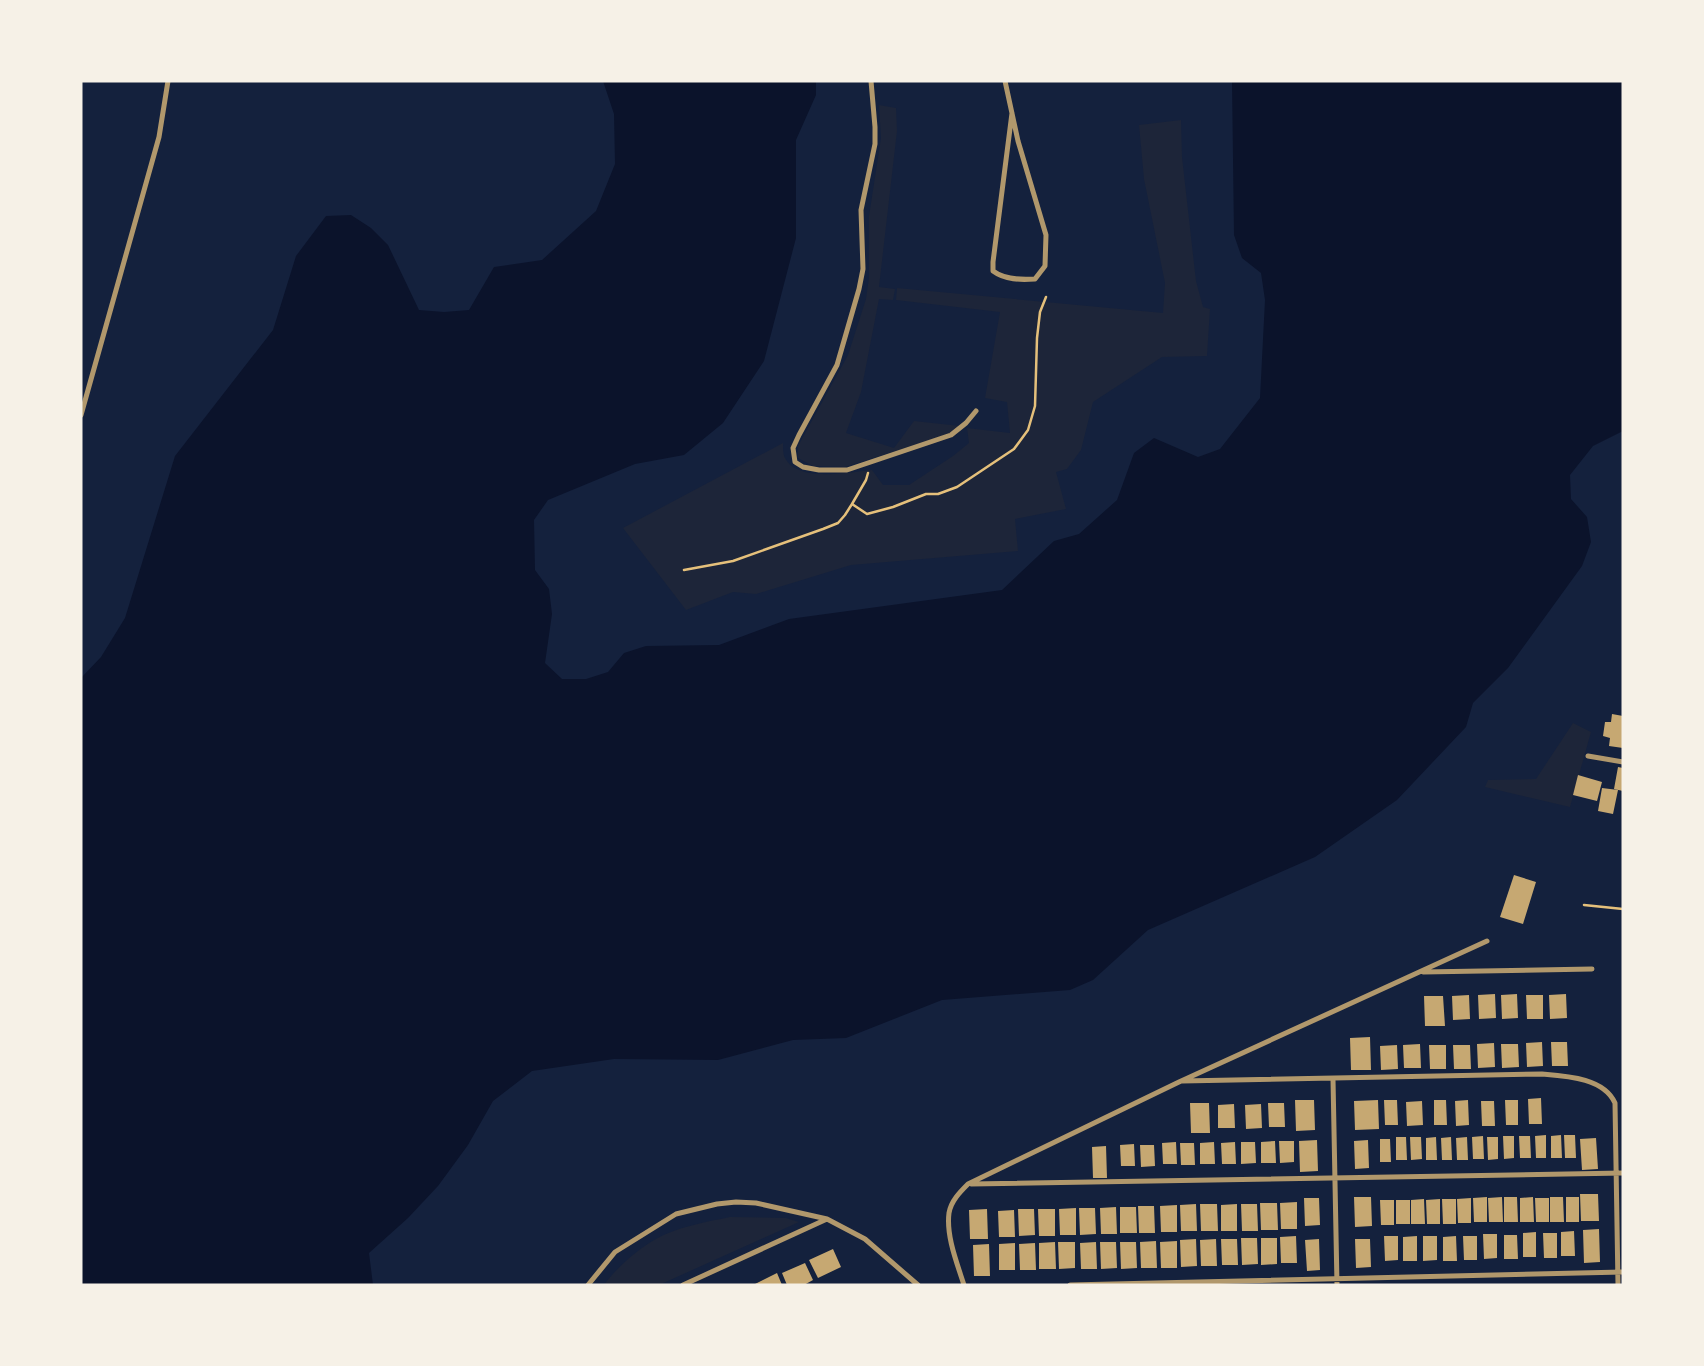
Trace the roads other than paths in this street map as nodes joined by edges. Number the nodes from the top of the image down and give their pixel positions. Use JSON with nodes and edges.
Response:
{"nodes":[{"id":1,"x":168,"y":81,"type":"edge"},
{"id":2,"x":871,"y":81,"type":"edge"},
{"id":3,"x":1005,"y":81,"type":"edge"},
{"id":4,"x":1012,"y":113,"type":"junction"},
{"id":5,"x":976,"y":411,"type":"dead end"},
{"id":6,"x":81,"y":415,"type":"edge"},
{"id":7,"x":1588,"y":756,"type":"dead end"},
{"id":8,"x":1623,"y":762,"type":"edge"},
{"id":9,"x":1487,"y":941,"type":"dead end"},
{"id":10,"x":1592,"y":969,"type":"dead end"},
{"id":11,"x":1420,"y":972,"type":"junction"},
{"id":12,"x":1333,"y":1079,"type":"junction"},
{"id":13,"x":1180,"y":1082,"type":"junction"},
{"id":14,"x":1616,"y":1173,"type":"junction"},
{"id":15,"x":1623,"y":1173,"type":"edge"},
{"id":16,"x":1335,"y":1178,"type":"junction"},
{"id":17,"x":968,"y":1184,"type":"junction"},
{"id":18,"x":827,"y":1219,"type":"junction"},
{"id":19,"x":1620,"y":1272,"type":"edge"},
{"id":20,"x":1337,"y":1282,"type":"edge"},
{"id":21,"x":588,"y":1285,"type":"edge"},
{"id":22,"x":683,"y":1285,"type":"edge"},
{"id":23,"x":918,"y":1285,"type":"edge"},
{"id":24,"x":964,"y":1285,"type":"edge"},
{"id":25,"x":1070,"y":1285,"type":"edge"},
{"id":26,"x":1618,"y":1285,"type":"edge"}],
"edges":[{"from":1,"to":6,"type":"street"},
{"from":2,"to":5,"type":"street"},
{"from":3,"to":4,"type":"street"},
{"from":4,"to":4,"type":"street"},
{"from":7,"to":8,"type":"street"},
{"from":9,"to":11,"type":"street"},
{"from":10,"to":11,"type":"street"},
{"from":11,"to":13,"type":"street"},
{"from":12,"to":13,"type":"street"},
{"from":12,"to":14,"type":"street"},
{"from":12,"to":16,"type":"street"},
{"from":13,"to":17,"type":"street"},
{"from":14,"to":15,"type":"street"},
{"from":14,"to":16,"type":"street"},
{"from":14,"to":19,"type":"street"},
{"from":16,"to":17,"type":"street"},
{"from":16,"to":20,"type":"street"},
{"from":17,"to":24,"type":"street"},
{"from":18,"to":21,"type":"street"},
{"from":18,"to":22,"type":"street"},
{"from":18,"to":23,"type":"street"},
{"from":19,"to":20,"type":"street"},
{"from":19,"to":26,"type":"street"},
{"from":20,"to":25,"type":"street"}]}
